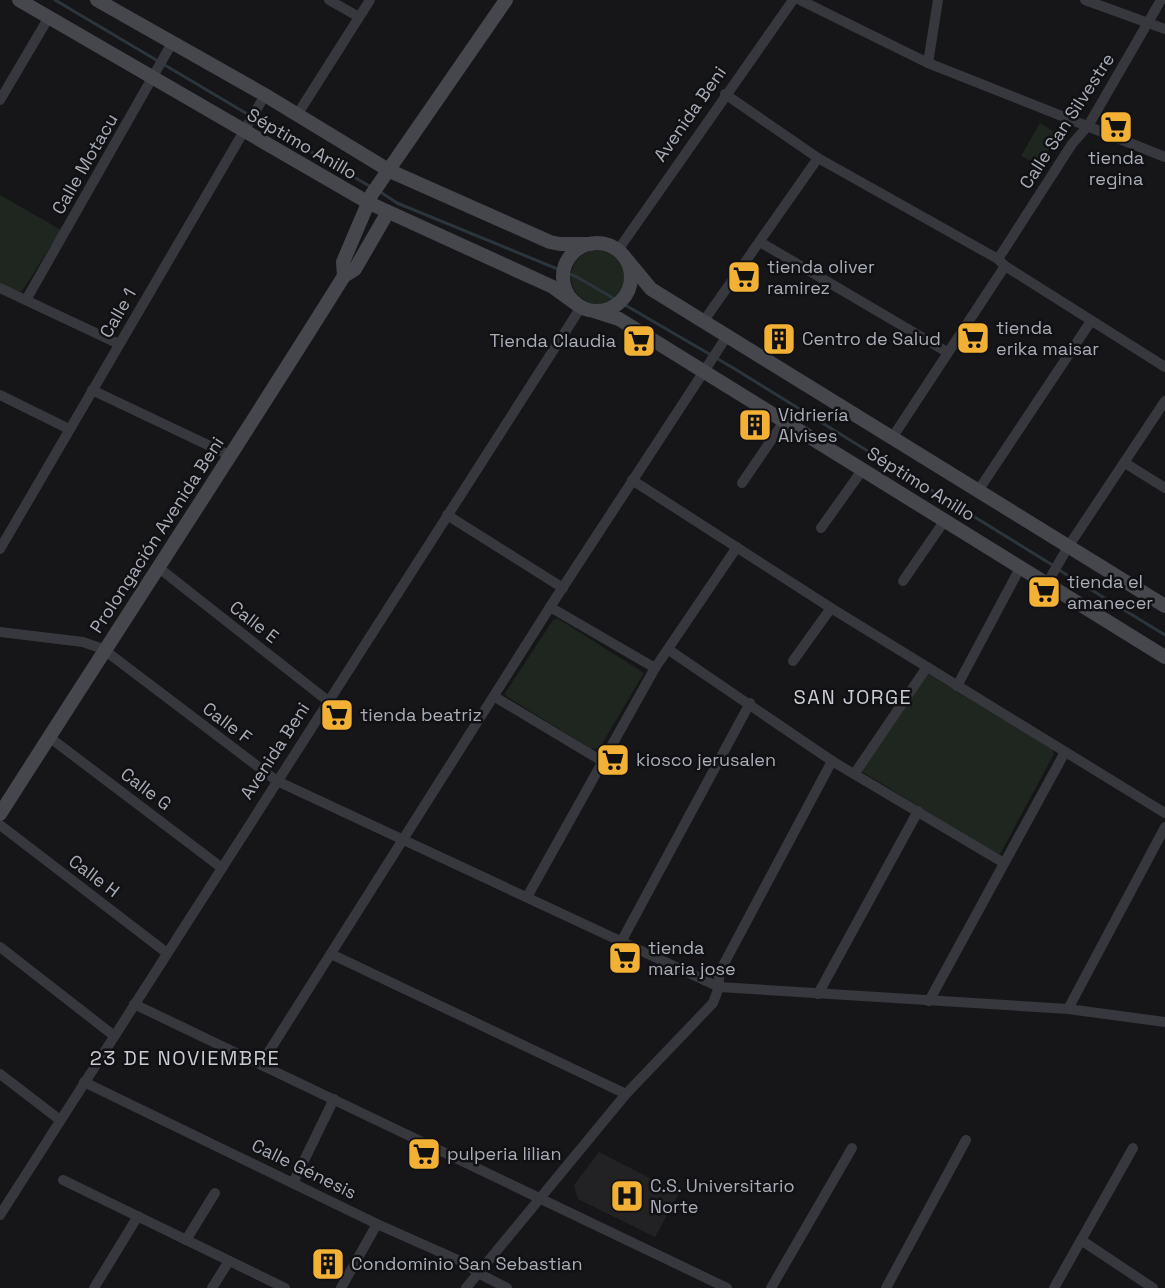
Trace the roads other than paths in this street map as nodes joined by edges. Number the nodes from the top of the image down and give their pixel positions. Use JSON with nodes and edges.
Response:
{"nodes":[{"id":1,"x":19,"y":0,"type":"edge"},
{"id":2,"x":329,"y":0,"type":"edge"},
{"id":3,"x":370,"y":0,"type":"edge"},
{"id":4,"x":506,"y":0,"type":"edge"},
{"id":5,"x":793,"y":0,"type":"edge"},
{"id":6,"x":800,"y":0,"type":"edge"},
{"id":7,"x":938,"y":0,"type":"edge"},
{"id":8,"x":1085,"y":0,"type":"edge"},
{"id":9,"x":1161,"y":0,"type":"edge"},
{"id":10,"x":101,"y":1,"type":"edge"},
{"id":11,"x":49,"y":17,"type":"junction"},
{"id":12,"x":359,"y":17,"type":"junction"},
{"id":13,"x":1147,"y":22,"type":"junction"},
{"id":14,"x":1165,"y":29,"type":"edge"},
{"id":15,"x":172,"y":43,"type":"junction"},
{"id":16,"x":928,"y":63,"type":"junction"},
{"id":17,"x":156,"y":73,"type":"junction"},
{"id":18,"x":725,"y":94,"type":"junction"},
{"id":19,"x":265,"y":95,"type":"junction"},
{"id":20,"x":0,"y":100,"type":"edge"},
{"id":21,"x":297,"y":115,"type":"junction"},
{"id":22,"x":247,"y":126,"type":"junction"},
{"id":23,"x":1088,"y":126,"type":"junction"},
{"id":24,"x":1165,"y":157,"type":"edge"},
{"id":25,"x":818,"y":158,"type":"junction"},
{"id":26,"x":390,"y":171,"type":"junction"},
{"id":27,"x":373,"y":193,"type":"junction"},
{"id":28,"x":388,"y":213,"type":"junction"},
{"id":29,"x":760,"y":242,"type":"junction"},
{"id":30,"x":590,"y":244,"type":"junction"},
{"id":31,"x":622,"y":255,"type":"junction"},
{"id":32,"x":1002,"y":262,"type":"junction"},
{"id":33,"x":344,"y":276,"type":"junction"},
{"id":34,"x":0,"y":288,"type":"edge"},
{"id":35,"x":26,"y":300,"type":"junction"},
{"id":36,"x":583,"y":307,"type":"junction"},
{"id":37,"x":1091,"y":321,"type":"junction"},
{"id":38,"x":703,"y":322,"type":"junction"},
{"id":39,"x":727,"y":336,"type":"junction"},
{"id":40,"x":119,"y":344,"type":"junction"},
{"id":41,"x":947,"y":352,"type":"junction"},
{"id":42,"x":1165,"y":368,"type":"edge"},
{"id":43,"x":702,"y":370,"type":"junction"},
{"id":44,"x":92,"y":390,"type":"junction"},
{"id":45,"x":0,"y":395,"type":"edge"},
{"id":46,"x":1165,"y":401,"type":"edge"},
{"id":47,"x":785,"y":420,"type":"junction"},
{"id":48,"x":69,"y":429,"type":"junction"},
{"id":49,"x":892,"y":438,"type":"junction"},
{"id":50,"x":231,"y":456,"type":"junction"},
{"id":51,"x":1125,"y":463,"type":"junction"},
{"id":52,"x":863,"y":469,"type":"junction"},
{"id":53,"x":632,"y":480,"type":"junction"},
{"id":54,"x":742,"y":483,"type":"dead end"},
{"id":55,"x":1165,"y":488,"type":"edge"},
{"id":56,"x":978,"y":491,"type":"junction"},
{"id":57,"x":447,"y":515,"type":"junction"},
{"id":58,"x":945,"y":520,"type":"junction"},
{"id":59,"x":821,"y":528,"type":"dead end"},
{"id":60,"x":737,"y":547,"type":"junction"},
{"id":61,"x":1068,"y":547,"type":"junction"},
{"id":62,"x":0,"y":549,"type":"edge"},
{"id":63,"x":159,"y":568,"type":"junction"},
{"id":64,"x":1020,"y":568,"type":"junction"},
{"id":65,"x":1049,"y":579,"type":"junction"},
{"id":66,"x":903,"y":581,"type":"dead end"},
{"id":67,"x":563,"y":588,"type":"junction"},
{"id":68,"x":1165,"y":606,"type":"edge"},
{"id":69,"x":550,"y":607,"type":"junction"},
{"id":70,"x":831,"y":608,"type":"junction"},
{"id":71,"x":0,"y":632,"type":"edge"},
{"id":72,"x":103,"y":649,"type":"junction"},
{"id":73,"x":669,"y":650,"type":"junction"},
{"id":74,"x":1165,"y":657,"type":"edge"},
{"id":75,"x":793,"y":661,"type":"dead end"},
{"id":76,"x":927,"y":667,"type":"junction"},
{"id":77,"x":655,"y":668,"type":"junction"},
{"id":78,"x":957,"y":686,"type":"junction"},
{"id":79,"x":495,"y":697,"type":"junction"},
{"id":80,"x":328,"y":701,"type":"junction"},
{"id":81,"x":750,"y":703,"type":"junction"},
{"id":82,"x":49,"y":736,"type":"junction"},
{"id":83,"x":1065,"y":752,"type":"junction"},
{"id":84,"x":602,"y":761,"type":"junction"},
{"id":85,"x":832,"y":761,"type":"junction"},
{"id":86,"x":855,"y":773,"type":"junction"},
{"id":87,"x":277,"y":782,"type":"junction"},
{"id":88,"x":918,"y":811,"type":"junction"},
{"id":89,"x":1165,"y":813,"type":"edge"},
{"id":90,"x":0,"y":814,"type":"edge"},
{"id":91,"x":0,"y":825,"type":"edge"},
{"id":92,"x":1165,"y":827,"type":"edge"},
{"id":93,"x":405,"y":840,"type":"junction"},
{"id":94,"x":1004,"y":863,"type":"junction"},
{"id":95,"x":222,"y":868,"type":"junction"},
{"id":96,"x":527,"y":897,"type":"junction"},
{"id":97,"x":621,"y":942,"type":"junction"},
{"id":98,"x":0,"y":947,"type":"edge"},
{"id":99,"x":167,"y":952,"type":"junction"},
{"id":100,"x":331,"y":954,"type":"junction"},
{"id":101,"x":719,"y":987,"type":"junction"},
{"id":102,"x":818,"y":994,"type":"junction"},
{"id":103,"x":929,"y":1001,"type":"junction"},
{"id":104,"x":134,"y":1004,"type":"junction"},
{"id":105,"x":1068,"y":1009,"type":"junction"},
{"id":106,"x":1165,"y":1022,"type":"edge"},
{"id":107,"x":113,"y":1035,"type":"junction"},
{"id":108,"x":261,"y":1064,"type":"junction"},
{"id":109,"x":0,"y":1074,"type":"edge"},
{"id":110,"x":84,"y":1082,"type":"junction"},
{"id":111,"x":626,"y":1094,"type":"junction"},
{"id":112,"x":334,"y":1099,"type":"junction"},
{"id":113,"x":60,"y":1120,"type":"junction"},
{"id":114,"x":966,"y":1140,"type":"dead end"},
{"id":115,"x":852,"y":1148,"type":"dead end"},
{"id":116,"x":1133,"y":1148,"type":"dead end"},
{"id":117,"x":63,"y":1180,"type":"dead end"},
{"id":118,"x":294,"y":1181,"type":"junction"},
{"id":119,"x":215,"y":1193,"type":"dead end"},
{"id":120,"x":542,"y":1197,"type":"junction"},
{"id":121,"x":0,"y":1215,"type":"edge"},
{"id":122,"x":138,"y":1216,"type":"junction"},
{"id":123,"x":377,"y":1224,"type":"junction"},
{"id":124,"x":186,"y":1240,"type":"junction"},
{"id":125,"x":1081,"y":1240,"type":"junction"},
{"id":126,"x":229,"y":1262,"type":"junction"},
{"id":127,"x":478,"y":1273,"type":"junction"},
{"id":128,"x":724,"y":1287,"type":"edge"},
{"id":129,"x":94,"y":1288,"type":"edge"},
{"id":130,"x":212,"y":1288,"type":"edge"},
{"id":131,"x":285,"y":1288,"type":"edge"},
{"id":132,"x":341,"y":1288,"type":"edge"},
{"id":133,"x":466,"y":1288,"type":"edge"},
{"id":134,"x":507,"y":1288,"type":"edge"},
{"id":135,"x":771,"y":1288,"type":"edge"},
{"id":136,"x":886,"y":1288,"type":"edge"},
{"id":137,"x":1054,"y":1288,"type":"edge"},
{"id":138,"x":1153,"y":1288,"type":"edge"}],
"edges":[{"from":1,"to":11,"type":"main road","name":"Séptimo Anillo"},
{"from":2,"to":12,"type":"street"},
{"from":3,"to":12,"type":"street"},
{"from":4,"to":26,"type":"main road"},
{"from":5,"to":18,"type":"street","name":"Avenida Beni"},
{"from":6,"to":16,"type":"street"},
{"from":7,"to":16,"type":"street"},
{"from":8,"to":13,"type":"street"},
{"from":9,"to":13,"type":"street","name":"Calle San Silvestre"},
{"from":10,"to":15,"type":"main road","name":"Séptimo Anillo"},
{"from":11,"to":17,"type":"main road","name":"Séptimo Anillo"},
{"from":11,"to":20,"type":"street"},
{"from":12,"to":21,"type":"street"},
{"from":13,"to":14,"type":"street"},
{"from":13,"to":23,"type":"street","name":"Calle San Silvestre"},
{"from":15,"to":17,"type":"street","name":"Calle Motacu"},
{"from":15,"to":19,"type":"main road","name":"Séptimo Anillo"},
{"from":16,"to":23,"type":"street"},
{"from":17,"to":22,"type":"main road","name":"Séptimo Anillo"},
{"from":17,"to":35,"type":"street","name":"Calle Motacu"},
{"from":18,"to":25,"type":"street"},
{"from":18,"to":31,"type":"street","name":"Avenida Beni"},
{"from":19,"to":21,"type":"main road","name":"Séptimo Anillo"},
{"from":19,"to":22,"type":"street","name":"Calle 1"},
{"from":21,"to":26,"type":"main road","name":"Séptimo Anillo"},
{"from":22,"to":27,"type":"main road","name":"Séptimo Anillo"},
{"from":22,"to":40,"type":"street","name":"Calle 1"},
{"from":23,"to":24,"type":"street"},
{"from":23,"to":32,"type":"street","name":"Calle San Silvestre"},
{"from":25,"to":29,"type":"street"},
{"from":25,"to":32,"type":"street"},
{"from":26,"to":27,"type":"main road","name":"Prolongación Avenida Beni"},
{"from":26,"to":30,"type":"main road","name":"Séptimo Anillo"},
{"from":27,"to":28,"type":"main road","name":"Séptimo Anillo"},
{"from":27,"to":33,"type":"main road","name":"Prolongación Avenida Beni"},
{"from":28,"to":33,"type":"main road","name":"Prolongación Avenida Beni"},
{"from":28,"to":36,"type":"main road","name":"Séptimo Anillo"},
{"from":29,"to":38,"type":"street"},
{"from":29,"to":41,"type":"street"},
{"from":30,"to":31,"type":"main road"},
{"from":30,"to":36,"type":"main road"},
{"from":31,"to":36,"type":"main road"},
{"from":31,"to":38,"type":"main road","name":"Séptimo Anillo"},
{"from":32,"to":37,"type":"street"},
{"from":32,"to":41,"type":"street","name":"Calle San Silvestre"},
{"from":33,"to":50,"type":"main road","name":"Prolongación Avenida Beni"},
{"from":34,"to":35,"type":"street"},
{"from":35,"to":40,"type":"street"},
{"from":36,"to":43,"type":"main road","name":"Séptimo Anillo"},
{"from":36,"to":57,"type":"street","name":"Avenida Beni"},
{"from":37,"to":42,"type":"street"},
{"from":37,"to":56,"type":"street"},
{"from":38,"to":39,"type":"main road","name":"Séptimo Anillo"},
{"from":39,"to":43,"type":"street"},
{"from":39,"to":49,"type":"main road","name":"Séptimo Anillo"},
{"from":40,"to":44,"type":"street","name":"Calle 1"},
{"from":41,"to":49,"type":"street","name":"Calle San Silvestre"},
{"from":43,"to":47,"type":"main road","name":"Séptimo Anillo"},
{"from":43,"to":53,"type":"street"},
{"from":44,"to":48,"type":"street","name":"Calle 1"},
{"from":44,"to":50,"type":"street"},
{"from":45,"to":48,"type":"street"},
{"from":46,"to":51,"type":"street"},
{"from":47,"to":52,"type":"main road","name":"Séptimo Anillo"},
{"from":47,"to":54,"type":"street"},
{"from":48,"to":62,"type":"street","name":"Calle 1"},
{"from":49,"to":56,"type":"main road","name":"Séptimo Anillo"},
{"from":50,"to":63,"type":"main road","name":"Prolongación Avenida Beni"},
{"from":51,"to":55,"type":"street"},
{"from":51,"to":61,"type":"street"},
{"from":52,"to":58,"type":"main road","name":"Séptimo Anillo"},
{"from":52,"to":59,"type":"street"},
{"from":53,"to":60,"type":"street"},
{"from":53,"to":67,"type":"street"},
{"from":56,"to":61,"type":"main road","name":"Séptimo Anillo"},
{"from":57,"to":67,"type":"street"},
{"from":57,"to":80,"type":"street","name":"Avenida Beni"},
{"from":58,"to":64,"type":"main road","name":"Séptimo Anillo"},
{"from":58,"to":66,"type":"street"},
{"from":60,"to":70,"type":"street"},
{"from":60,"to":73,"type":"street"},
{"from":61,"to":65,"type":"street"},
{"from":61,"to":68,"type":"main road","name":"Séptimo Anillo"},
{"from":63,"to":72,"type":"main road","name":"Prolongación Avenida Beni"},
{"from":63,"to":80,"type":"street","name":"Calle E"},
{"from":64,"to":65,"type":"main road","name":"Séptimo Anillo"},
{"from":64,"to":78,"type":"street"},
{"from":65,"to":74,"type":"main road","name":"Séptimo Anillo"},
{"from":67,"to":69,"type":"street"},
{"from":69,"to":77,"type":"street"},
{"from":69,"to":79,"type":"street"},
{"from":70,"to":75,"type":"street"},
{"from":70,"to":76,"type":"street"},
{"from":71,"to":72,"type":"street"},
{"from":72,"to":82,"type":"main road","name":"Prolongación Avenida Beni"},
{"from":72,"to":87,"type":"street","name":"Calle F"},
{"from":73,"to":77,"type":"street"},
{"from":73,"to":81,"type":"street"},
{"from":76,"to":78,"type":"street"},
{"from":76,"to":86,"type":"street"},
{"from":77,"to":84,"type":"street"},
{"from":78,"to":83,"type":"street"},
{"from":79,"to":84,"type":"street"},
{"from":79,"to":93,"type":"street"},
{"from":80,"to":87,"type":"street","name":"Avenida Beni"},
{"from":81,"to":85,"type":"street"},
{"from":81,"to":97,"type":"street"},
{"from":82,"to":90,"type":"main road","name":"Prolongación Avenida Beni"},
{"from":82,"to":95,"type":"street","name":"Calle G"},
{"from":83,"to":89,"type":"street"},
{"from":83,"to":94,"type":"street"},
{"from":84,"to":96,"type":"street"},
{"from":85,"to":86,"type":"street"},
{"from":85,"to":101,"type":"street"},
{"from":86,"to":88,"type":"street"},
{"from":87,"to":93,"type":"street","name":"Calle F"},
{"from":87,"to":95,"type":"street","name":"Avenida Beni"},
{"from":88,"to":94,"type":"street"},
{"from":88,"to":102,"type":"street"},
{"from":91,"to":99,"type":"street","name":"Calle H"},
{"from":92,"to":105,"type":"street"},
{"from":93,"to":96,"type":"street","name":"Calle F"},
{"from":93,"to":100,"type":"street"},
{"from":94,"to":103,"type":"street"},
{"from":95,"to":99,"type":"street","name":"Avenida Beni"},
{"from":96,"to":97,"type":"street","name":"Calle F"},
{"from":97,"to":101,"type":"street","name":"Calle F"},
{"from":98,"to":107,"type":"street"},
{"from":99,"to":104,"type":"street","name":"Avenida Beni"},
{"from":100,"to":108,"type":"street"},
{"from":100,"to":111,"type":"street"},
{"from":101,"to":102,"type":"street"},
{"from":101,"to":111,"type":"street"},
{"from":102,"to":103,"type":"street"},
{"from":103,"to":105,"type":"street"},
{"from":104,"to":107,"type":"street","name":"Avenida Beni"},
{"from":104,"to":108,"type":"street"},
{"from":105,"to":106,"type":"street"},
{"from":107,"to":110,"type":"street","name":"Avenida Beni"},
{"from":108,"to":112,"type":"street"},
{"from":109,"to":113,"type":"street"},
{"from":110,"to":113,"type":"street","name":"Avenida Beni"},
{"from":110,"to":118,"type":"street","name":"Calle Génesis"},
{"from":111,"to":120,"type":"street"},
{"from":112,"to":118,"type":"street"},
{"from":112,"to":120,"type":"street"},
{"from":113,"to":121,"type":"street","name":"Avenida Beni"},
{"from":114,"to":136,"type":"street"},
{"from":115,"to":135,"type":"street"},
{"from":116,"to":125,"type":"street"},
{"from":117,"to":122,"type":"street"},
{"from":118,"to":123,"type":"street","name":"Calle Génesis"},
{"from":119,"to":124,"type":"street"},
{"from":120,"to":127,"type":"street"},
{"from":120,"to":128,"type":"street"},
{"from":122,"to":124,"type":"street"},
{"from":122,"to":129,"type":"street"},
{"from":123,"to":127,"type":"street","name":"Calle Génesis"},
{"from":123,"to":132,"type":"street"},
{"from":124,"to":126,"type":"street"},
{"from":125,"to":137,"type":"street"},
{"from":125,"to":138,"type":"street"},
{"from":126,"to":130,"type":"street"},
{"from":126,"to":131,"type":"street"},
{"from":127,"to":133,"type":"street"},
{"from":127,"to":134,"type":"street","name":"Calle Génesis"}]}
